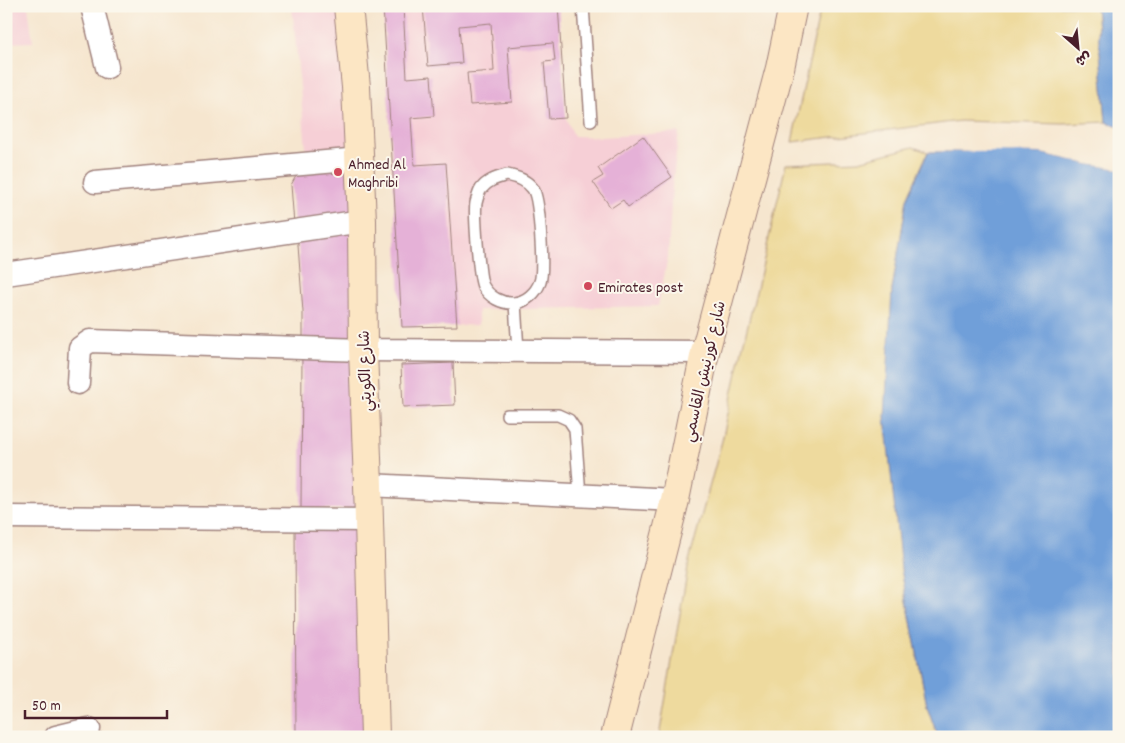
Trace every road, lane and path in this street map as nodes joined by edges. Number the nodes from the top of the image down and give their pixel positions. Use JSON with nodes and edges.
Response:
{"nodes":[{"id":1,"x":92,"y":6,"type":"edge"},
{"id":2,"x":348,"y":6,"type":"edge"},
{"id":3,"x":583,"y":6,"type":"edge"},
{"id":4,"x":793,"y":6,"type":"edge"},
{"id":5,"x":107,"y":67,"type":"dead end"},
{"id":6,"x":591,"y":121,"type":"dead end"},
{"id":7,"x":360,"y":159,"type":"junction"},
{"id":8,"x":95,"y":182,"type":"dead end"},
{"id":9,"x":362,"y":221,"type":"junction"},
{"id":10,"x":6,"y":274,"type":"edge"},
{"id":11,"x":515,"y":303,"type":"junction"},
{"id":12,"x":363,"y":350,"type":"junction"},
{"id":13,"x":518,"y":351,"type":"junction"},
{"id":14,"x":704,"y":352,"type":"junction"},
{"id":15,"x":78,"y":383,"type":"dead end"},
{"id":16,"x":507,"y":415,"type":"dead end"},
{"id":17,"x":368,"y":485,"type":"junction"},
{"id":18,"x":580,"y":495,"type":"junction"},
{"id":19,"x":675,"y":500,"type":"junction"},
{"id":20,"x":6,"y":517,"type":"edge"},
{"id":21,"x":368,"y":520,"type":"junction"},
{"id":22,"x":89,"y":728,"type":"dead end"},
{"id":23,"x":56,"y":737,"type":"edge"},
{"id":24,"x":375,"y":737,"type":"edge"},
{"id":25,"x":615,"y":737,"type":"edge"}],
"edges":[{"from":1,"to":5,"type":"street"},
{"from":2,"to":7,"type":"street","name":"شارع الكويتي"},
{"from":3,"to":6,"type":"lane"},
{"from":4,"to":14,"type":"street","name":"شارع كورنيش القاسمي"},
{"from":7,"to":8,"type":"street"},
{"from":7,"to":9,"type":"street","name":"شارع الكويتي"},
{"from":9,"to":10,"type":"street"},
{"from":9,"to":12,"type":"street","name":"شارع الكويتي"},
{"from":11,"to":11,"type":"lane"},
{"from":11,"to":13,"type":"lane"},
{"from":12,"to":13,"type":"street"},
{"from":12,"to":15,"type":"street"},
{"from":12,"to":17,"type":"street","name":"شارع الكويتي"},
{"from":13,"to":14,"type":"street"},
{"from":14,"to":19,"type":"street","name":"شارع كورنيش القاسمي"},
{"from":16,"to":18,"type":"lane"},
{"from":17,"to":18,"type":"street"},
{"from":17,"to":21,"type":"street","name":"شارع الكويتي"},
{"from":18,"to":19,"type":"street"},
{"from":19,"to":25,"type":"street","name":"شارع كورنيش القاسمي"},
{"from":20,"to":21,"type":"street"},
{"from":21,"to":24,"type":"street","name":"شارع الكويتي"},
{"from":22,"to":23,"type":"street"}]}
